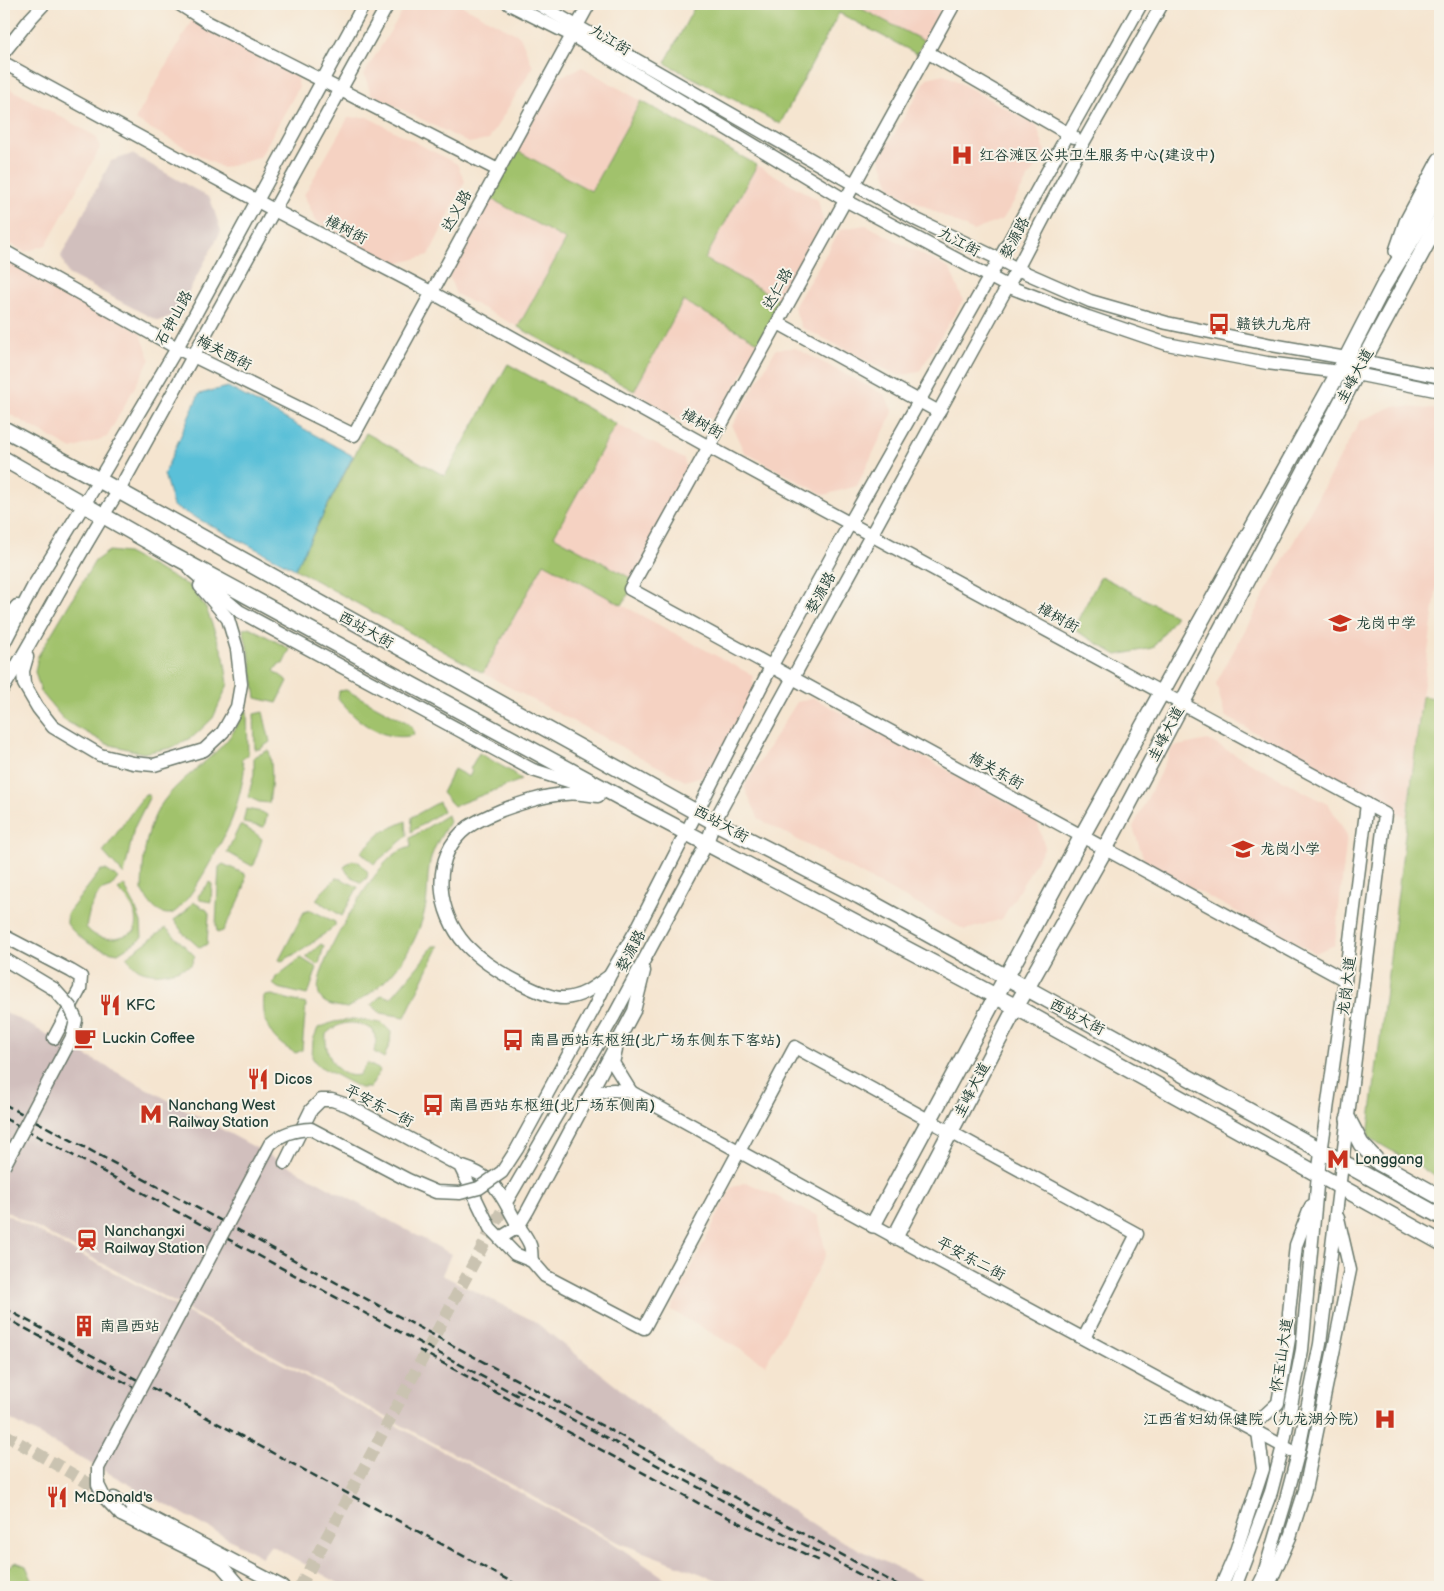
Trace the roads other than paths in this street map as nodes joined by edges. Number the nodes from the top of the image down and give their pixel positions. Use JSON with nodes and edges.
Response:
{"nodes":[{"id":1,"x":44,"y":4,"type":"edge"},
{"id":2,"x":179,"y":4,"type":"edge"},
{"id":3,"x":364,"y":4,"type":"edge"},
{"id":4,"x":388,"y":4,"type":"edge"},
{"id":5,"x":509,"y":4,"type":"edge"},
{"id":6,"x":538,"y":4,"type":"edge"},
{"id":7,"x":590,"y":4,"type":"edge"},
{"id":8,"x":954,"y":4,"type":"edge"},
{"id":9,"x":1141,"y":4,"type":"edge"},
{"id":10,"x":1162,"y":4,"type":"edge"},
{"id":11,"x":575,"y":31,"type":"junction"},
{"id":12,"x":4,"y":52,"type":"edge"},
{"id":13,"x":927,"y":52,"type":"junction"},
{"id":14,"x":4,"y":63,"type":"edge"},
{"id":15,"x":323,"y":80,"type":"junction"},
{"id":16,"x":342,"y":90,"type":"junction"},
{"id":17,"x":1068,"y":134,"type":"junction"},
{"id":18,"x":1083,"y":143,"type":"junction"},
{"id":19,"x":1440,"y":160,"type":"edge"},
{"id":20,"x":498,"y":170,"type":"junction"},
{"id":21,"x":854,"y":184,"type":"junction"},
{"id":22,"x":1440,"y":186,"type":"edge"},
{"id":23,"x":845,"y":200,"type":"junction"},
{"id":24,"x":257,"y":201,"type":"junction"},
{"id":25,"x":274,"y":210,"type":"junction"},
{"id":26,"x":1438,"y":228,"type":"edge"},
{"id":27,"x":4,"y":250,"type":"edge"},
{"id":28,"x":999,"y":258,"type":"junction"},
{"id":29,"x":1017,"y":269,"type":"junction"},
{"id":30,"x":990,"y":276,"type":"junction"},
{"id":31,"x":1384,"y":285,"type":"junction"},
{"id":32,"x":1007,"y":286,"type":"junction"},
{"id":33,"x":431,"y":292,"type":"junction"},
{"id":34,"x":778,"y":323,"type":"junction"},
{"id":35,"x":177,"y":348,"type":"junction"},
{"id":36,"x":194,"y":356,"type":"junction"},
{"id":37,"x":1346,"y":359,"type":"junction"},
{"id":38,"x":1360,"y":368,"type":"junction"},
{"id":39,"x":1338,"y":372,"type":"junction"},
{"id":40,"x":1440,"y":377,"type":"edge"},
{"id":41,"x":1440,"y":392,"type":"edge"},
{"id":42,"x":919,"y":401,"type":"junction"},
{"id":43,"x":938,"y":412,"type":"junction"},
{"id":44,"x":4,"y":429,"type":"edge"},
{"id":45,"x":354,"y":436,"type":"joint"},
{"id":46,"x":709,"y":447,"type":"junction"},
{"id":47,"x":4,"y":459,"type":"edge"},
{"id":48,"x":99,"y":480,"type":"junction"},
{"id":49,"x":118,"y":492,"type":"junction"},
{"id":50,"x":84,"y":504,"type":"junction"},
{"id":51,"x":103,"y":515,"type":"junction"},
{"id":52,"x":850,"y":523,"type":"junction"},
{"id":53,"x":871,"y":535,"type":"junction"},
{"id":54,"x":174,"y":556,"type":"junction"},
{"id":55,"x":33,"y":587,"type":"junction"},
{"id":56,"x":630,"y":589,"type":"joint"},
{"id":57,"x":4,"y":622,"type":"edge"},
{"id":58,"x":4,"y":643,"type":"edge"},
{"id":59,"x":31,"y":644,"type":"junction"},
{"id":60,"x":772,"y":667,"type":"junction"},
{"id":61,"x":793,"y":678,"type":"junction"},
{"id":62,"x":4,"y":687,"type":"edge"},
{"id":63,"x":1162,"y":693,"type":"junction"},
{"id":64,"x":1181,"y":704,"type":"junction"},
{"id":65,"x":621,"y":798,"type":"junction"},
{"id":66,"x":1367,"y":804,"type":"junction"},
{"id":67,"x":698,"y":812,"type":"junction"},
{"id":68,"x":1385,"y":814,"type":"joint"},
{"id":69,"x":714,"y":822,"type":"junction"},
{"id":70,"x":687,"y":832,"type":"junction"},
{"id":71,"x":1082,"y":836,"type":"junction"},
{"id":72,"x":707,"y":843,"type":"junction"},
{"id":73,"x":1105,"y":849,"type":"junction"},
{"id":74,"x":4,"y":936,"type":"edge"},
{"id":75,"x":648,"y":953,"type":"junction"},
{"id":76,"x":4,"y":959,"type":"edge"},
{"id":77,"x":610,"y":975,"type":"junction"},
{"id":78,"x":1006,"y":978,"type":"junction"},
{"id":79,"x":1345,"y":980,"type":"junction"},
{"id":80,"x":1026,"y":990,"type":"junction"},
{"id":81,"x":996,"y":997,"type":"junction"},
{"id":82,"x":1016,"y":1007,"type":"junction"},
{"id":83,"x":54,"y":1038,"type":"dead end"},
{"id":84,"x":617,"y":1042,"type":"junction"},
{"id":85,"x":631,"y":1092,"type":"junction"},
{"id":86,"x":586,"y":1101,"type":"junction"},
{"id":87,"x":1348,"y":1119,"type":"junction"},
{"id":88,"x":930,"y":1120,"type":"junction"},
{"id":89,"x":950,"y":1132,"type":"junction"},
{"id":90,"x":1322,"y":1149,"type":"junction"},
{"id":91,"x":740,"y":1151,"type":"junction"},
{"id":92,"x":1342,"y":1161,"type":"junction"},
{"id":93,"x":285,"y":1163,"type":"dead end"},
{"id":94,"x":4,"y":1166,"type":"edge"},
{"id":95,"x":460,"y":1166,"type":"junction"},
{"id":96,"x":1318,"y":1175,"type":"junction"},
{"id":97,"x":1339,"y":1187,"type":"junction"},
{"id":98,"x":1316,"y":1192,"type":"junction"},
{"id":99,"x":1440,"y":1197,"type":"edge"},
{"id":100,"x":508,"y":1199,"type":"tunnel mouth"},
{"id":101,"x":1336,"y":1209,"type":"junction"},
{"id":102,"x":1440,"y":1216,"type":"edge"},
{"id":103,"x":873,"y":1225,"type":"junction"},
{"id":104,"x":518,"y":1227,"type":"junction"},
{"id":105,"x":895,"y":1237,"type":"junction"},
{"id":106,"x":500,"y":1238,"type":"junction"},
{"id":107,"x":1440,"y":1242,"type":"edge"},
{"id":108,"x":532,"y":1261,"type":"junction"},
{"id":109,"x":1084,"y":1338,"type":"junction"},
{"id":110,"x":1292,"y":1397,"type":"junction"},
{"id":111,"x":1227,"y":1415,"type":"junction"},
{"id":112,"x":1263,"y":1417,"type":"junction"},
{"id":113,"x":1258,"y":1432,"type":"junction"},
{"id":114,"x":1283,"y":1446,"type":"junction"},
{"id":115,"x":1298,"y":1454,"type":"junction"},
{"id":116,"x":114,"y":1498,"type":"tunnel mouth"},
{"id":117,"x":240,"y":1587,"type":"edge"},
{"id":118,"x":283,"y":1587,"type":"edge"},
{"id":119,"x":1221,"y":1587,"type":"edge"},
{"id":120,"x":1234,"y":1587,"type":"edge"},
{"id":121,"x":1258,"y":1587,"type":"edge"},
{"id":122,"x":1268,"y":1587,"type":"edge"}],
"edges":[{"from":1,"to":12,"type":"street"},
{"from":2,"to":15,"type":"street"},
{"from":3,"to":15,"type":"street","name":"石钟山路"},
{"from":4,"to":16,"type":"street"},
{"from":5,"to":11,"type":"street","name":"九江街"},
{"from":6,"to":11,"type":"street","name":"九江街"},
{"from":7,"to":11,"type":"street","name":"达义路"},
{"from":8,"to":13,"type":"street","name":"达仁路"},
{"from":9,"to":17,"type":"street","name":"婺源路"},
{"from":10,"to":18,"type":"street","name":"婺源路"},
{"from":11,"to":20,"type":"street","name":"达义路"},
{"from":11,"to":21,"type":"street","name":"九江街"},
{"from":11,"to":23,"type":"street","name":"九江街"},
{"from":13,"to":17,"type":"street"},
{"from":13,"to":21,"type":"street","name":"达仁路"},
{"from":14,"to":24,"type":"street","name":"樟树街"},
{"from":15,"to":16,"type":"street"},
{"from":15,"to":24,"type":"street","name":"石钟山路"},
{"from":16,"to":20,"type":"street"},
{"from":16,"to":25,"type":"street"},
{"from":17,"to":18,"type":"street"},
{"from":17,"to":28,"type":"street","name":"婺源路"},
{"from":18,"to":29,"type":"street","name":"婺源路"},
{"from":19,"to":31,"type":"main road"},
{"from":20,"to":33,"type":"street","name":"达义路"},
{"from":21,"to":23,"type":"street","name":"达仁路"},
{"from":21,"to":28,"type":"street","name":"九江街"},
{"from":22,"to":31,"type":"main road"},
{"from":23,"to":30,"type":"street","name":"九江街"},
{"from":23,"to":34,"type":"street","name":"达仁路"},
{"from":24,"to":25,"type":"street","name":"樟树街"},
{"from":24,"to":35,"type":"street","name":"石钟山路"},
{"from":25,"to":33,"type":"street","name":"樟树街"},
{"from":25,"to":36,"type":"street"},
{"from":26,"to":38,"type":"main road","name":"圭峰大道"},
{"from":27,"to":35,"type":"street","name":"梅关西街"},
{"from":28,"to":29,"type":"street","name":"九江街"},
{"from":28,"to":30,"type":"street","name":"婺源路"},
{"from":29,"to":32,"type":"street","name":"婺源路"},
{"from":29,"to":37,"type":"street","name":"九江街"},
{"from":30,"to":32,"type":"street","name":"九江街"},
{"from":30,"to":42,"type":"street","name":"婺源路"},
{"from":31,"to":37,"type":"main road","name":"圭峰大道"},
{"from":32,"to":39,"type":"street","name":"九江街"},
{"from":32,"to":43,"type":"street","name":"婺源路"},
{"from":33,"to":45,"type":"street","name":"达义路"},
{"from":33,"to":46,"type":"street","name":"樟树街"},
{"from":34,"to":42,"type":"street"},
{"from":34,"to":46,"type":"street","name":"达仁路"},
{"from":35,"to":36,"type":"street","name":"梅关西街"},
{"from":35,"to":48,"type":"street","name":"石钟山路"},
{"from":36,"to":45,"type":"street","name":"梅关西街"},
{"from":36,"to":49,"type":"street"},
{"from":37,"to":38,"type":"street","name":"九江街"},
{"from":37,"to":39,"type":"main road","name":"圭峰大道"},
{"from":38,"to":39,"type":"street","name":"九江街"},
{"from":38,"to":40,"type":"street","name":"九江街"},
{"from":38,"to":41,"type":"street","name":"九江街"},
{"from":38,"to":64,"type":"main road","name":"圭峰大道"},
{"from":39,"to":63,"type":"main road","name":"圭峰大道"},
{"from":42,"to":43,"type":"street"},
{"from":42,"to":52,"type":"street","name":"婺源路"},
{"from":43,"to":53,"type":"street","name":"婺源路"},
{"from":44,"to":48,"type":"main road","name":"西站大街"},
{"from":46,"to":52,"type":"street","name":"樟树街"},
{"from":46,"to":56,"type":"street","name":"达仁路"},
{"from":47,"to":50,"type":"main road","name":"西站大街"},
{"from":48,"to":49,"type":"main road","name":"西站大街"},
{"from":48,"to":50,"type":"street","name":"石钟山路"},
{"from":49,"to":51,"type":"street"},
{"from":49,"to":67,"type":"main road","name":"西站大街"},
{"from":50,"to":51,"type":"main road","name":"西站大街"},
{"from":50,"to":55,"type":"street","name":"石钟山路"},
{"from":51,"to":54,"type":"main road","name":"西站大街"},
{"from":51,"to":59,"type":"street"},
{"from":52,"to":53,"type":"street","name":"樟树街"},
{"from":52,"to":60,"type":"street","name":"婺源路"},
{"from":53,"to":61,"type":"street","name":"婺源路"},
{"from":53,"to":63,"type":"street","name":"樟树街"},
{"from":54,"to":59,"type":"street"},
{"from":54,"to":65,"type":"main road","name":"西站大街"},
{"from":55,"to":57,"type":"street"},
{"from":55,"to":58,"type":"street","name":"石钟山路"},
{"from":56,"to":60,"type":"street","name":"梅关东街"},
{"from":59,"to":62,"type":"street"},
{"from":60,"to":61,"type":"street","name":"梅关东街"},
{"from":60,"to":67,"type":"street","name":"婺源路"},
{"from":61,"to":69,"type":"street","name":"婺源路"},
{"from":61,"to":71,"type":"street","name":"梅关东街"},
{"from":63,"to":64,"type":"street","name":"樟树街"},
{"from":63,"to":71,"type":"main road","name":"圭峰大道"},
{"from":64,"to":66,"type":"street","name":"樟树街"},
{"from":64,"to":73,"type":"main road","name":"圭峰大道"},
{"from":65,"to":70,"type":"main road","name":"西站大街"},
{"from":65,"to":77,"type":"street"},
{"from":66,"to":68,"type":"street","name":"樟树街"},
{"from":66,"to":79,"type":"street","name":"龙岗大道"},
{"from":67,"to":69,"type":"main road","name":"西站大街"},
{"from":67,"to":70,"type":"street","name":"婺源路"},
{"from":68,"to":87,"type":"street","name":"龙岗大道"},
{"from":69,"to":72,"type":"street","name":"婺源路"},
{"from":69,"to":78,"type":"main road","name":"西站大街"},
{"from":70,"to":72,"type":"main road","name":"西站大街"},
{"from":70,"to":77,"type":"street","name":"婺源路"},
{"from":71,"to":73,"type":"street","name":"梅关东街"},
{"from":71,"to":78,"type":"main road","name":"圭峰大道"},
{"from":72,"to":75,"type":"street","name":"婺源路"},
{"from":72,"to":81,"type":"main road","name":"西站大街"},
{"from":73,"to":79,"type":"street","name":"梅关东街"},
{"from":73,"to":80,"type":"main road","name":"圭峰大道"},
{"from":74,"to":83,"type":"street"},
{"from":75,"to":84,"type":"street"},
{"from":75,"to":100,"type":"street","name":"婺源路"},
{"from":76,"to":94,"type":"street","bridge":true},
{"from":77,"to":117,"type":"street","name":"婺源路","bridge":true},
{"from":78,"to":80,"type":"main road","name":"西站大街"},
{"from":78,"to":81,"type":"main road","name":"圭峰大道"},
{"from":79,"to":90,"type":"street","name":"龙岗大道"},
{"from":80,"to":82,"type":"main road","name":"圭峰大道"},
{"from":80,"to":90,"type":"main road","name":"西站大街"},
{"from":81,"to":82,"type":"main road","name":"西站大街"},
{"from":81,"to":88,"type":"main road","name":"圭峰大道"},
{"from":82,"to":89,"type":"main road","name":"圭峰大道"},
{"from":82,"to":96,"type":"main road","name":"西站大街"},
{"from":84,"to":85,"type":"street"},
{"from":84,"to":86,"type":"street"},
{"from":85,"to":86,"type":"street"},
{"from":85,"to":91,"type":"street","name":"平安东二街"},
{"from":86,"to":104,"type":"street"},
{"from":87,"to":92,"type":"street","name":"龙岗大道"},
{"from":87,"to":99,"type":"main road"},
{"from":88,"to":89,"type":"street"},
{"from":88,"to":91,"type":"street"},
{"from":88,"to":103,"type":"main road","name":"圭峰大道"},
{"from":89,"to":105,"type":"main road","name":"圭峰大道"},
{"from":89,"to":109,"type":"street"},
{"from":90,"to":92,"type":"main road","name":"西站大街"},
{"from":90,"to":96,"type":"street","name":"怀玉山大道"},
{"from":91,"to":103,"type":"street","name":"平安东二街"},
{"from":91,"to":108,"type":"street"},
{"from":92,"to":97,"type":"street"},
{"from":92,"to":102,"type":"main road","name":"西站大街"},
{"from":93,"to":95,"type":"street","name":"平安东一街"},
{"from":95,"to":104,"type":"street","name":"平安东一街"},
{"from":95,"to":106,"type":"street"},
{"from":96,"to":97,"type":"main road","name":"西站大街"},
{"from":96,"to":98,"type":"street","name":"怀玉山大道"},
{"from":97,"to":101,"type":"street"},
{"from":97,"to":107,"type":"main road","name":"西站大街"},
{"from":98,"to":110,"type":"street","name":"怀玉山大道"},
{"from":98,"to":112,"type":"street"},
{"from":101,"to":115,"type":"street"},
{"from":101,"to":122,"type":"street"},
{"from":103,"to":105,"type":"street","name":"平安东二街"},
{"from":104,"to":106,"type":"street"},
{"from":104,"to":108,"type":"street","name":"平安东一街"},
{"from":105,"to":109,"type":"street","name":"平安东二街"},
{"from":106,"to":108,"type":"street"},
{"from":109,"to":111,"type":"street","name":"平安东二街"},
{"from":110,"to":112,"type":"street"},
{"from":110,"to":114,"type":"street","name":"怀玉山大道"},
{"from":111,"to":112,"type":"street"},
{"from":111,"to":113,"type":"street","name":"平安东二街"},
{"from":113,"to":114,"type":"street","name":"平安东二街"},
{"from":113,"to":119,"type":"street"},
{"from":114,"to":115,"type":"street","name":"平安东二街"},
{"from":114,"to":120,"type":"street","name":"怀玉山大道"},
{"from":115,"to":121,"type":"street"},
{"from":116,"to":118,"type":"street"}]}
